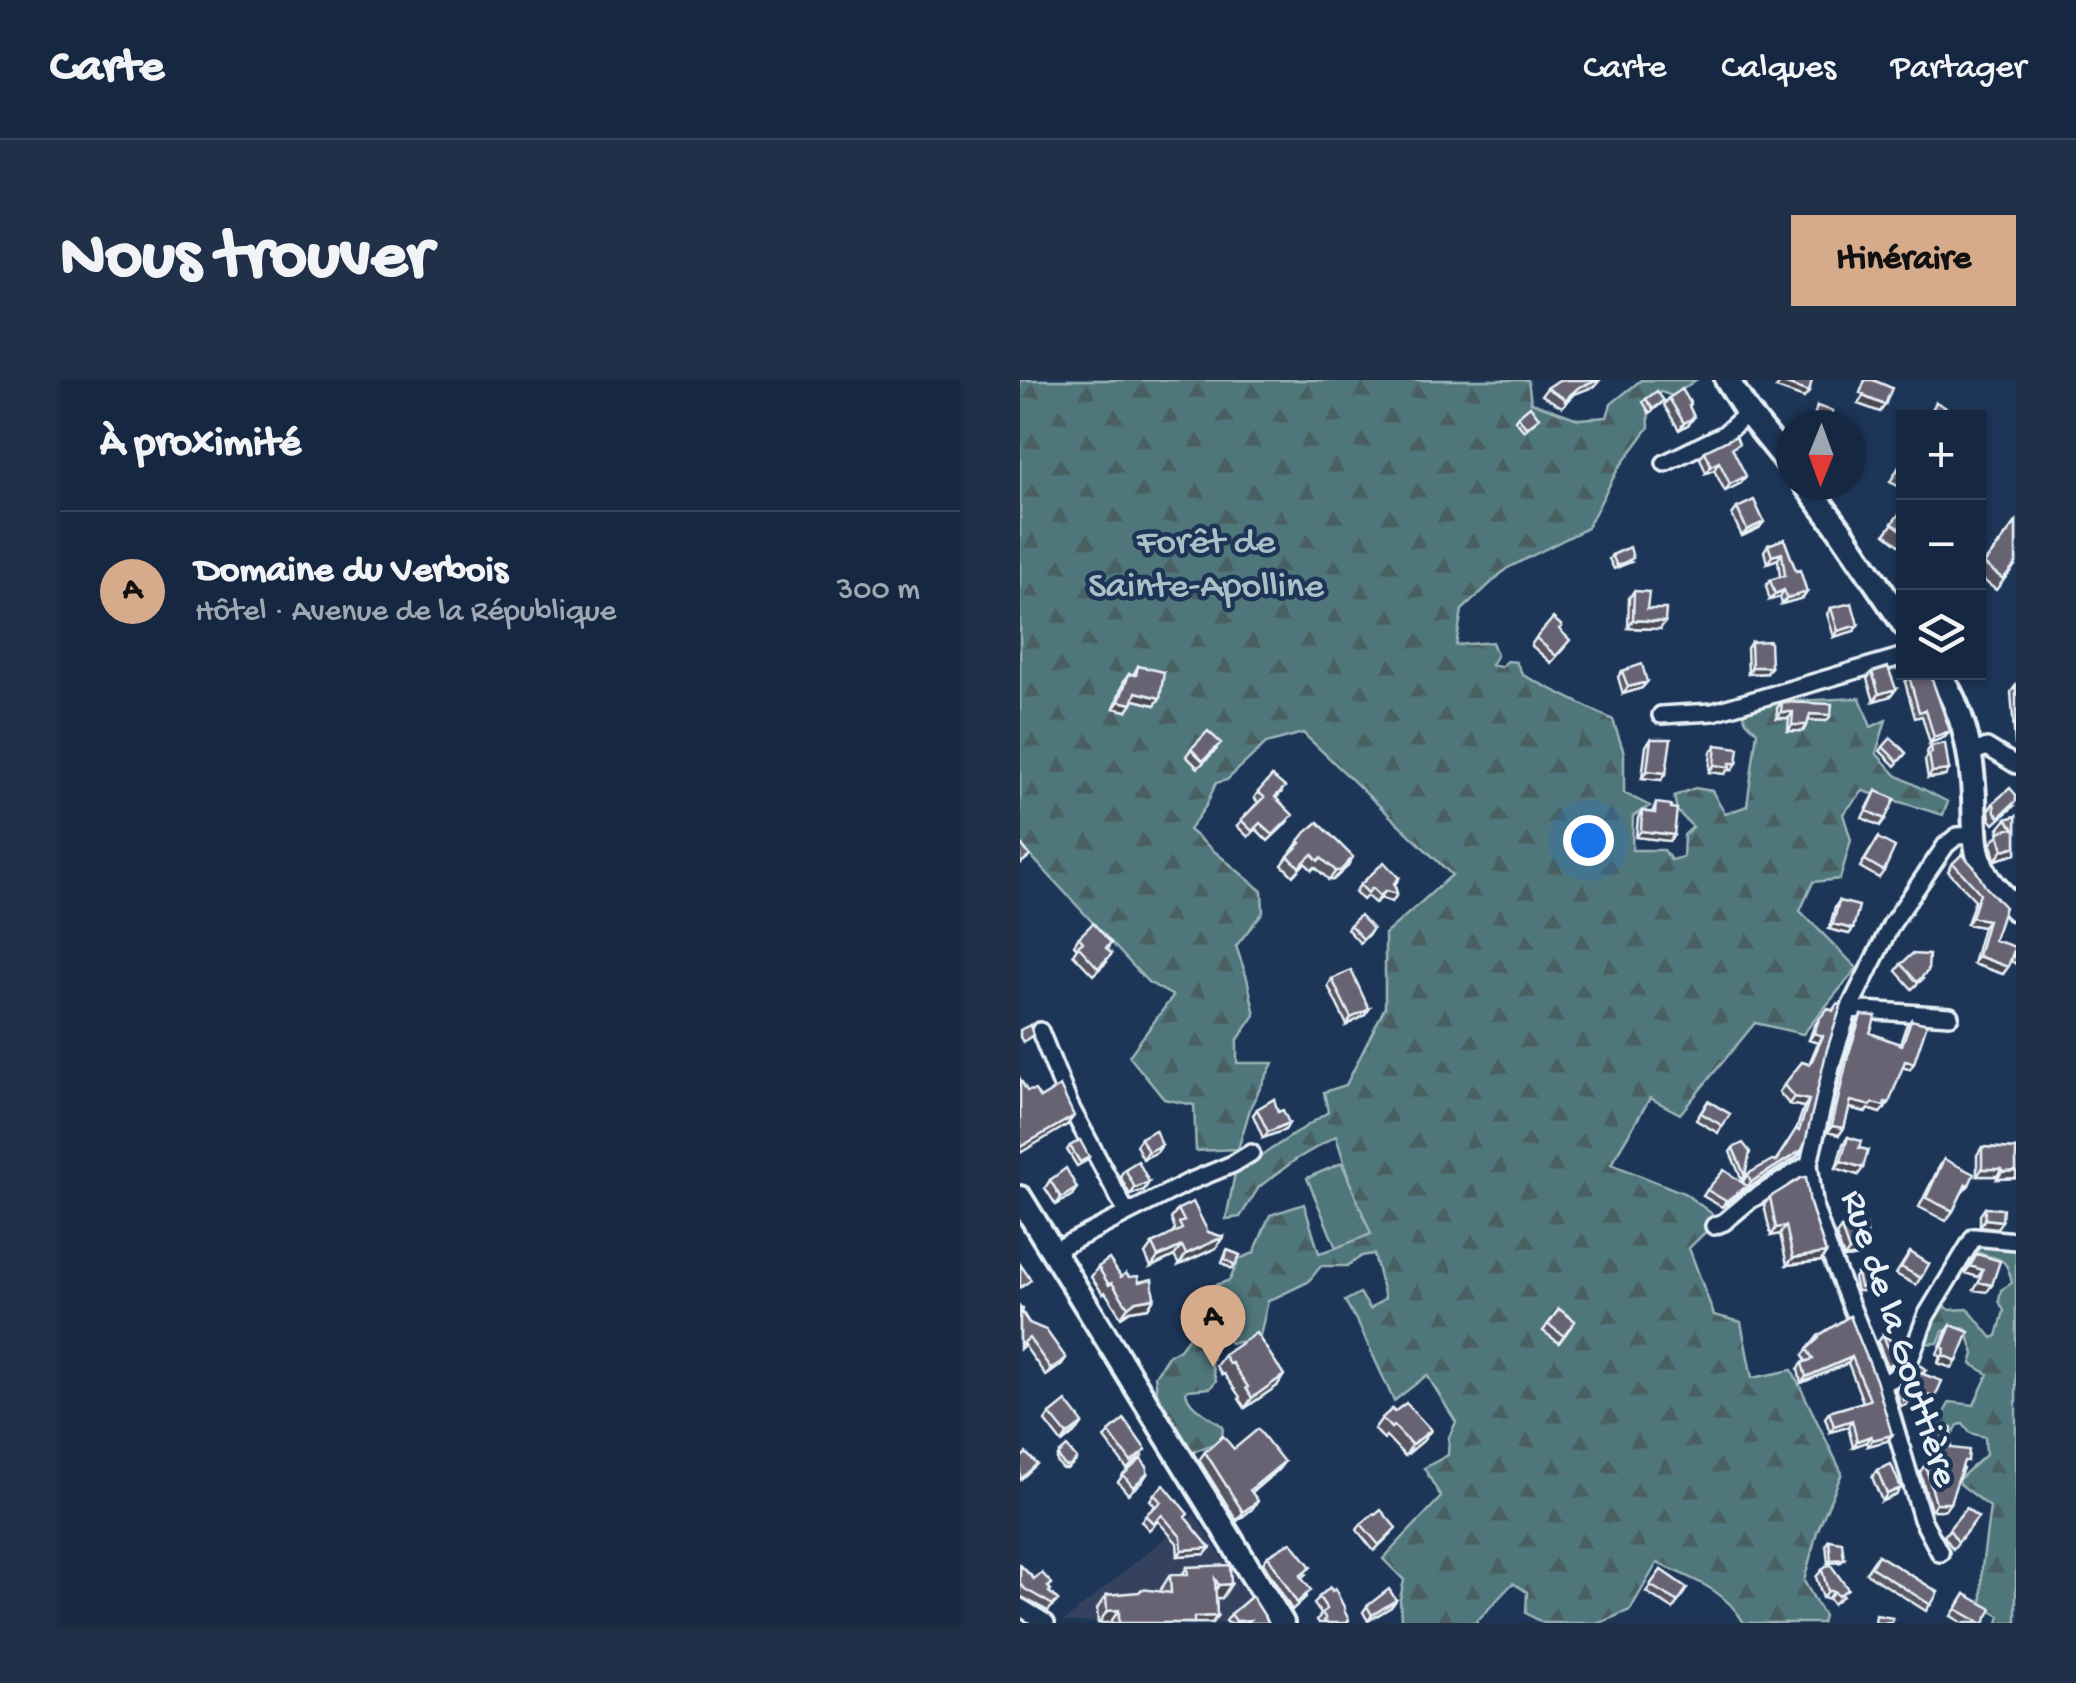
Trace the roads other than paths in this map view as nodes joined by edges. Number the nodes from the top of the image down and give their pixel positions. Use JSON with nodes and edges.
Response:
{"nodes":[{"id":1,"x":1727,"y":380,"type":"edge"},
{"id":2,"x":1748,"y":413,"type":"junction"},
{"id":3,"x":1776,"y":448,"type":"edge"},
{"id":4,"x":1665,"y":463,"type":"dead end"},
{"id":5,"x":1817,"y":500,"type":"edge"},
{"id":6,"x":1896,"y":612,"type":"edge"},
{"id":7,"x":1896,"y":658,"type":"edge"},
{"id":8,"x":1942,"y":680,"type":"edge"},
{"id":9,"x":1661,"y":715,"type":"dead end"},
{"id":10,"x":1970,"y":754,"type":"junction"},
{"id":11,"x":2016,"y":765,"type":"edge"},
{"id":12,"x":1974,"y":835,"type":"junction"},
{"id":13,"x":2016,"y":909,"type":"edge"},
{"id":14,"x":1850,"y":1009,"type":"junction"},
{"id":15,"x":1950,"y":1016,"type":"dead end"},
{"id":16,"x":1040,"y":1032,"type":"dead end"},
{"id":17,"x":1250,"y":1152,"type":"dead end"},
{"id":18,"x":1809,"y":1164,"type":"junction"},
{"id":19,"x":1020,"y":1198,"type":"edge"},
{"id":20,"x":1127,"y":1213,"type":"junction"},
{"id":21,"x":1714,"y":1226,"type":"dead end"},
{"id":22,"x":2016,"y":1241,"type":"edge"},
{"id":23,"x":1052,"y":1250,"type":"junction"},
{"id":24,"x":1882,"y":1383,"type":"junction"},
{"id":25,"x":1940,"y":1553,"type":"dead end"},
{"id":26,"x":1020,"y":1607,"type":"edge"},
{"id":27,"x":1046,"y":1623,"type":"edge"},
{"id":28,"x":1282,"y":1623,"type":"edge"}],
"edges":[{"from":1,"to":2,"type":"street"},
{"from":2,"to":3,"type":"street"},
{"from":2,"to":4,"type":"street"},
{"from":5,"to":6,"type":"street"},
{"from":7,"to":9,"type":"street"},
{"from":8,"to":10,"type":"street"},
{"from":10,"to":11,"type":"street"},
{"from":10,"to":12,"type":"street"},
{"from":12,"to":13,"type":"street"},
{"from":12,"to":14,"type":"street","name":"Rue de la Gouttière"},
{"from":14,"to":15,"type":"street"},
{"from":14,"to":18,"type":"street","name":"Rue de la Gouttière"},
{"from":16,"to":20,"type":"street"},
{"from":17,"to":20,"type":"street"},
{"from":18,"to":21,"type":"street"},
{"from":18,"to":24,"type":"street","name":"Rue de la Gouttière"},
{"from":19,"to":23,"type":"street"},
{"from":20,"to":23,"type":"street"},
{"from":22,"to":24,"type":"street"},
{"from":23,"to":28,"type":"street"},
{"from":24,"to":25,"type":"street","name":"Rue de la Gouttière"},
{"from":26,"to":27,"type":"street"}]}
